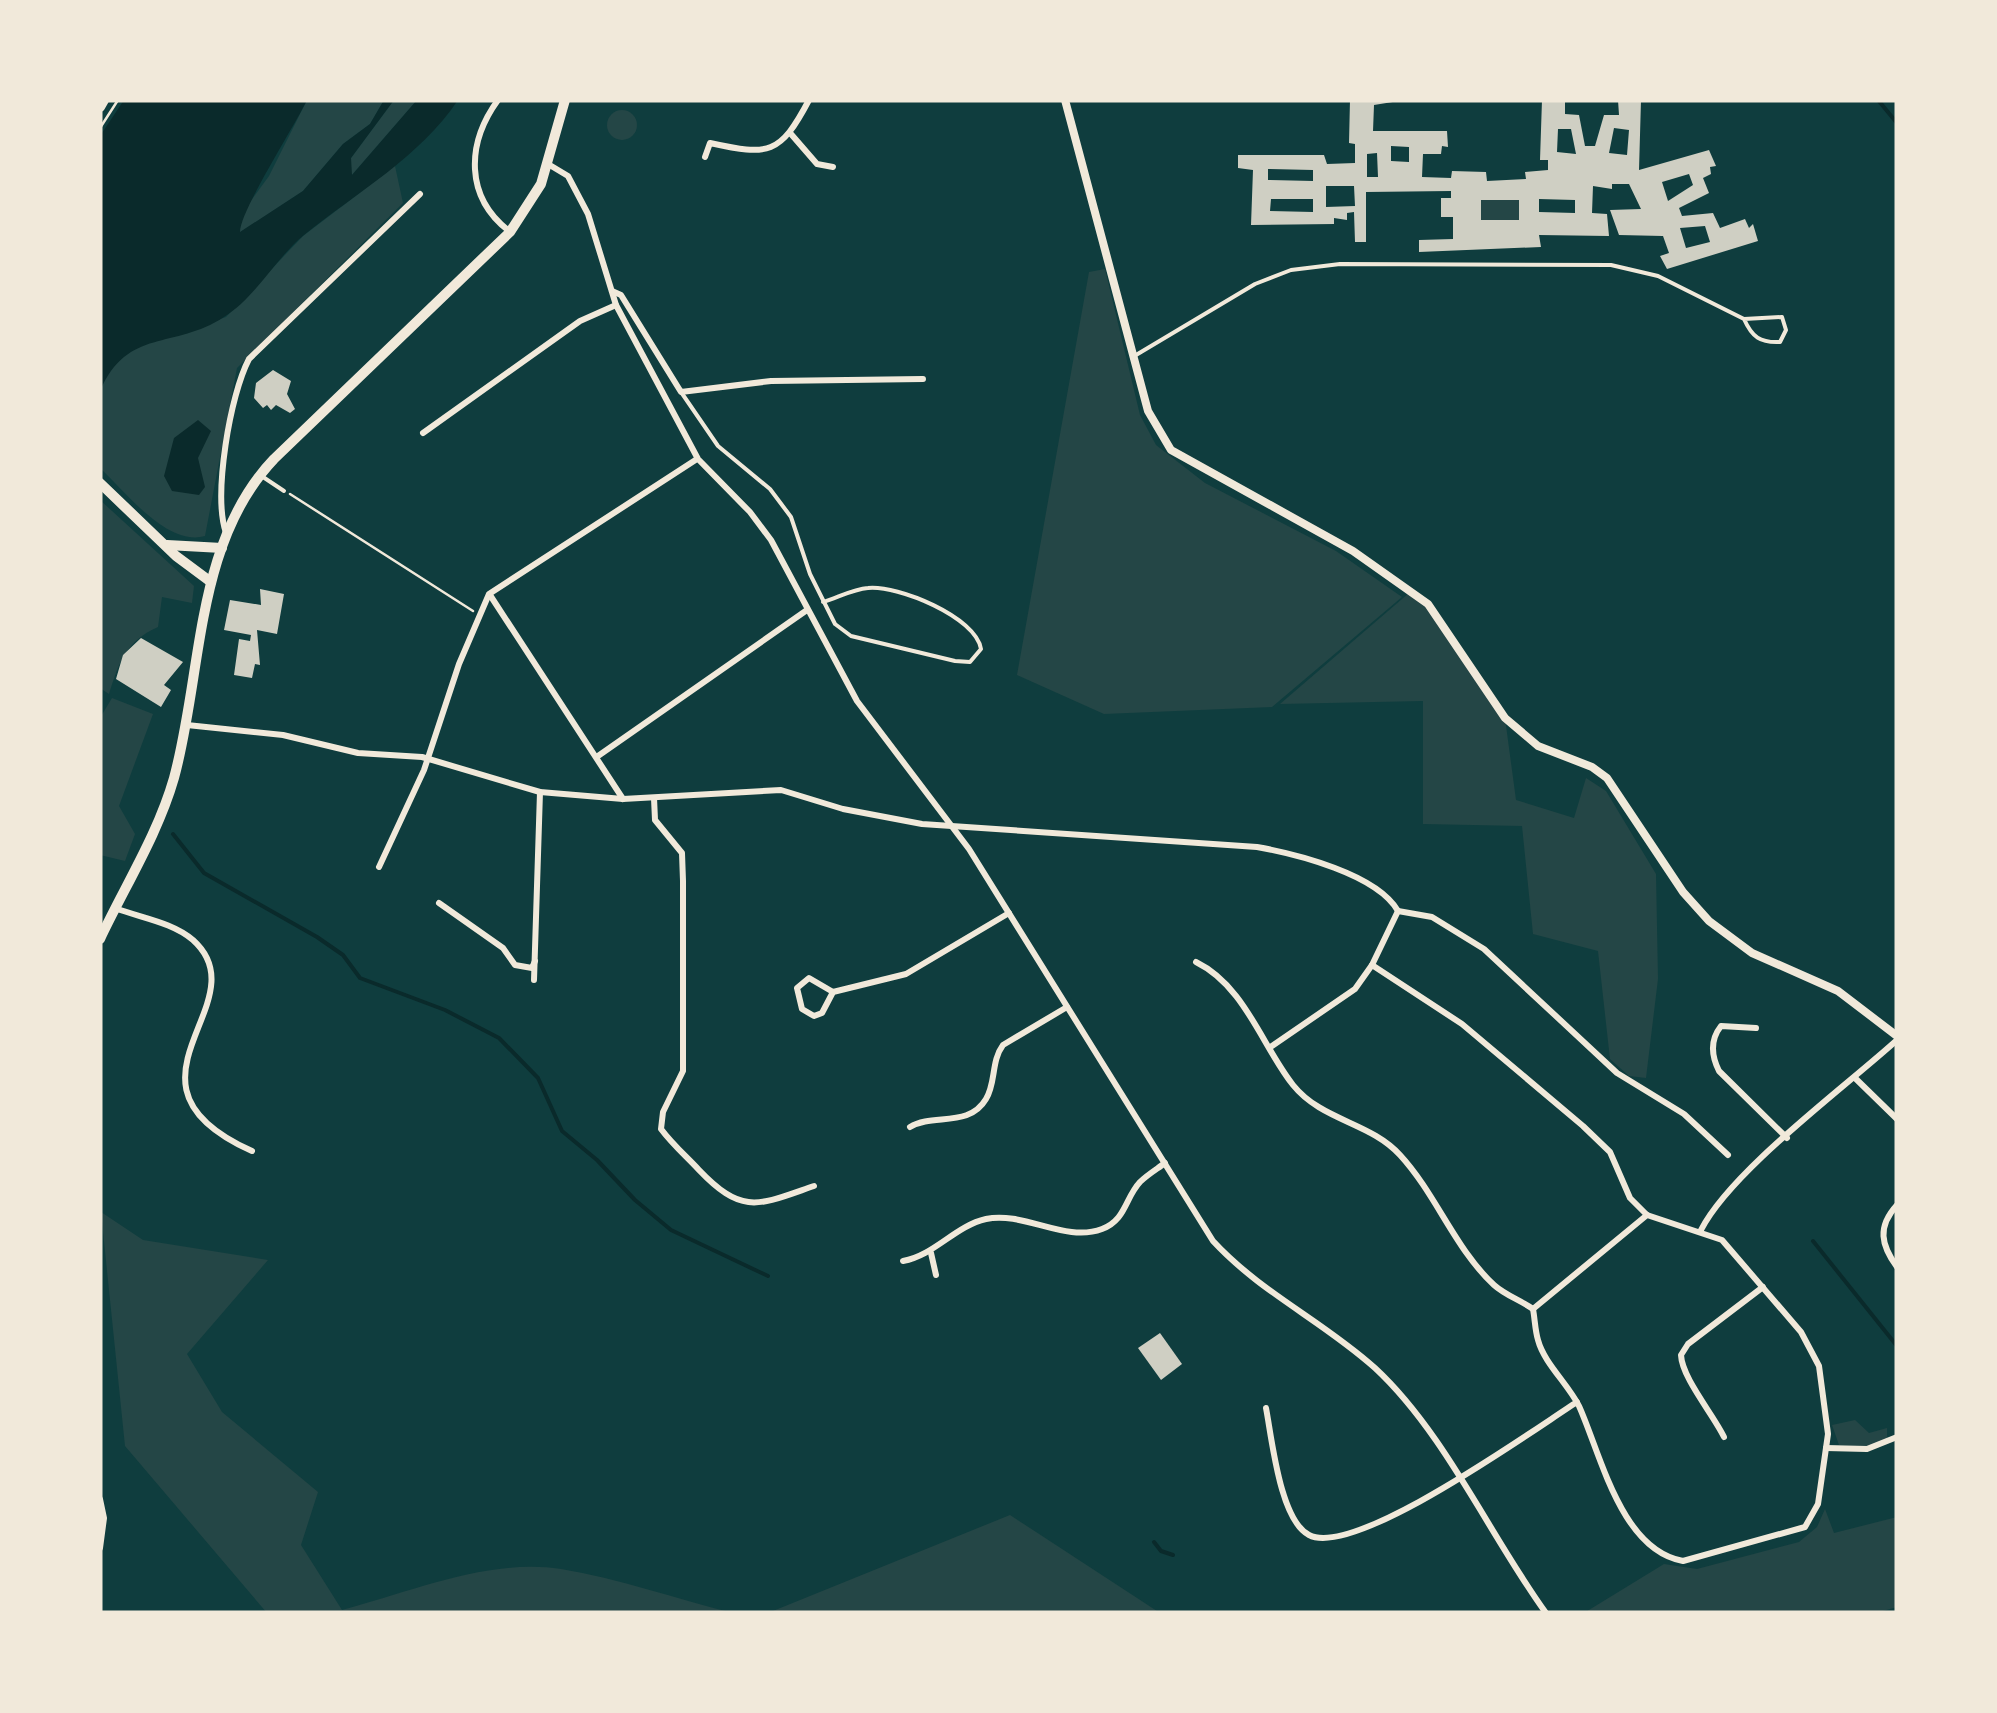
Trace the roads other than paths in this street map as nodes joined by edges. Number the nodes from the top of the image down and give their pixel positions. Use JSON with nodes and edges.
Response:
{"nodes":[{"id":1,"x":104,"y":100,"type":"edge"},
{"id":2,"x":498,"y":100,"type":"edge"},
{"id":3,"x":564,"y":100,"type":"edge"},
{"id":4,"x":809,"y":100,"type":"edge"},
{"id":5,"x":1065,"y":100,"type":"edge"},
{"id":6,"x":100,"y":107,"type":"edge"},
{"id":7,"x":791,"y":134,"type":"junction"},
{"id":8,"x":705,"y":157,"type":"dead end"},
{"id":9,"x":548,"y":164,"type":"junction"},
{"id":10,"x":833,"y":167,"type":"dead end"},
{"id":11,"x":420,"y":194,"type":"dead end"},
{"id":12,"x":510,"y":232,"type":"junction"},
{"id":13,"x":612,"y":292,"type":"junction"},
{"id":14,"x":616,"y":306,"type":"junction"},
{"id":15,"x":1744,"y":320,"type":"junction"},
{"id":16,"x":1136,"y":355,"type":"junction"},
{"id":17,"x":923,"y":379,"type":"dead end"},
{"id":18,"x":682,"y":392,"type":"junction"},
{"id":19,"x":422,"y":433,"type":"dead end"},
{"id":20,"x":698,"y":459,"type":"junction"},
{"id":21,"x":259,"y":475,"type":"junction"},
{"id":22,"x":100,"y":484,"type":"edge"},
{"id":23,"x":284,"y":491,"type":"road end"},
{"id":24,"x":227,"y":534,"type":"junction"},
{"id":25,"x":166,"y":545,"type":"junction"},
{"id":26,"x":222,"y":548,"type":"junction"},
{"id":27,"x":211,"y":582,"type":"junction"},
{"id":28,"x":489,"y":594,"type":"junction"},
{"id":29,"x":823,"y":602,"type":"junction"},
{"id":30,"x":808,"y":610,"type":"junction"},
{"id":31,"x":187,"y":725,"type":"junction"},
{"id":32,"x":598,"y":756,"type":"junction"},
{"id":33,"x":428,"y":759,"type":"junction"},
{"id":34,"x":540,"y":792,"type":"junction"},
{"id":35,"x":623,"y":798,"type":"junction"},
{"id":36,"x":654,"y":798,"type":"junction"},
{"id":37,"x":947,"y":822,"type":"junction"},
{"id":38,"x":379,"y":868,"type":"dead end"},
{"id":39,"x":440,"y":902,"type":"dead end"},
{"id":40,"x":115,"y":908,"type":"junction"},
{"id":41,"x":1398,"y":910,"type":"junction"},
{"id":42,"x":1009,"y":913,"type":"junction"},
{"id":43,"x":100,"y":938,"type":"edge"},
{"id":44,"x":536,"y":959,"type":"junction"},
{"id":45,"x":1196,"y":962,"type":"dead end"},
{"id":46,"x":1372,"y":965,"type":"junction"},
{"id":47,"x":534,"y":980,"type":"dead end"},
{"id":48,"x":833,"y":992,"type":"junction"},
{"id":49,"x":1067,"y":1007,"type":"junction"},
{"id":50,"x":1756,"y":1028,"type":"dead end"},
{"id":51,"x":1897,"y":1038,"type":"edge"},
{"id":52,"x":1272,"y":1046,"type":"junction"},
{"id":53,"x":1855,"y":1078,"type":"junction"},
{"id":54,"x":1897,"y":1119,"type":"edge"},
{"id":55,"x":910,"y":1126,"type":"dead end"},
{"id":56,"x":1787,"y":1138,"type":"junction"},
{"id":57,"x":252,"y":1151,"type":"dead end"},
{"id":58,"x":1728,"y":1155,"type":"dead end"},
{"id":59,"x":1165,"y":1163,"type":"junction"},
{"id":60,"x":814,"y":1186,"type":"dead end"},
{"id":61,"x":1897,"y":1205,"type":"edge"},
{"id":62,"x":1648,"y":1215,"type":"junction"},
{"id":63,"x":1701,"y":1230,"type":"junction"},
{"id":64,"x":932,"y":1251,"type":"junction"},
{"id":65,"x":903,"y":1261,"type":"dead end"},
{"id":66,"x":1897,"y":1266,"type":"edge"},
{"id":67,"x":936,"y":1276,"type":"dead end"},
{"id":68,"x":1762,"y":1287,"type":"junction"},
{"id":69,"x":1532,"y":1310,"type":"junction"},
{"id":70,"x":1577,"y":1402,"type":"junction"},
{"id":71,"x":1266,"y":1408,"type":"dead end"},
{"id":72,"x":1724,"y":1437,"type":"dead end"},
{"id":73,"x":1897,"y":1437,"type":"edge"},
{"id":74,"x":1825,"y":1448,"type":"junction"},
{"id":75,"x":1459,"y":1480,"type":"junction"},
{"id":76,"x":100,"y":1499,"type":"edge"},
{"id":77,"x":100,"y":1548,"type":"edge"},
{"id":78,"x":1546,"y":1613,"type":"edge"}],
"edges":[{"from":1,"to":6,"type":"main road"},
{"from":2,"to":12,"type":"street"},
{"from":3,"to":9,"type":"main road"},
{"from":4,"to":7,"type":"street"},
{"from":5,"to":16,"type":"street"},
{"from":7,"to":8,"type":"street"},
{"from":7,"to":10,"type":"street"},
{"from":9,"to":12,"type":"main road"},
{"from":9,"to":13,"type":"street"},
{"from":11,"to":24,"type":"street"},
{"from":12,"to":21,"type":"main road"},
{"from":13,"to":14,"type":"street"},
{"from":13,"to":18,"type":"street"},
{"from":14,"to":19,"type":"street"},
{"from":14,"to":20,"type":"street"},
{"from":15,"to":15,"type":"lane"},
{"from":15,"to":16,"type":"lane"},
{"from":16,"to":51,"type":"street"},
{"from":17,"to":18,"type":"street"},
{"from":18,"to":29,"type":"lane"},
{"from":20,"to":28,"type":"street"},
{"from":20,"to":30,"type":"street"},
{"from":21,"to":23,"type":"lane"},
{"from":21,"to":24,"type":"main road"},
{"from":22,"to":25,"type":"main road"},
{"from":24,"to":26,"type":"main road"},
{"from":25,"to":26,"type":"main road"},
{"from":25,"to":27,"type":"main road"},
{"from":26,"to":27,"type":"main road"},
{"from":27,"to":31,"type":"main road"},
{"from":28,"to":32,"type":"street"},
{"from":28,"to":33,"type":"street"},
{"from":29,"to":29,"type":"lane"},
{"from":30,"to":32,"type":"street"},
{"from":30,"to":37,"type":"street"},
{"from":31,"to":33,"type":"street"},
{"from":31,"to":40,"type":"main road"},
{"from":32,"to":35,"type":"street"},
{"from":33,"to":34,"type":"street"},
{"from":33,"to":38,"type":"street"},
{"from":34,"to":35,"type":"street"},
{"from":34,"to":44,"type":"street"},
{"from":35,"to":36,"type":"street"},
{"from":36,"to":37,"type":"street"},
{"from":36,"to":60,"type":"street"},
{"from":37,"to":41,"type":"street"},
{"from":37,"to":42,"type":"street"},
{"from":39,"to":44,"type":"street"},
{"from":40,"to":43,"type":"main road"},
{"from":40,"to":57,"type":"street"},
{"from":41,"to":46,"type":"street"},
{"from":41,"to":58,"type":"street"},
{"from":42,"to":48,"type":"street"},
{"from":42,"to":49,"type":"street"},
{"from":44,"to":47,"type":"street"},
{"from":45,"to":52,"type":"street"},
{"from":46,"to":52,"type":"street"},
{"from":46,"to":62,"type":"street"},
{"from":48,"to":48,"type":"street"},
{"from":49,"to":55,"type":"street"},
{"from":49,"to":59,"type":"street"},
{"from":50,"to":56,"type":"street"},
{"from":51,"to":53,"type":"street"},
{"from":52,"to":69,"type":"street"},
{"from":53,"to":54,"type":"street"},
{"from":53,"to":56,"type":"street"},
{"from":56,"to":63,"type":"street"},
{"from":59,"to":64,"type":"street"},
{"from":59,"to":75,"type":"street"},
{"from":61,"to":66,"type":"street"},
{"from":62,"to":63,"type":"street"},
{"from":62,"to":69,"type":"street"},
{"from":63,"to":68,"type":"street"},
{"from":64,"to":65,"type":"street"},
{"from":64,"to":67,"type":"street"},
{"from":68,"to":72,"type":"street"},
{"from":68,"to":74,"type":"street"},
{"from":69,"to":70,"type":"street"},
{"from":70,"to":74,"type":"street"},
{"from":70,"to":75,"type":"street"},
{"from":71,"to":75,"type":"street"},
{"from":73,"to":74,"type":"street"},
{"from":75,"to":78,"type":"street"},
{"from":76,"to":77,"type":"street"}]}
